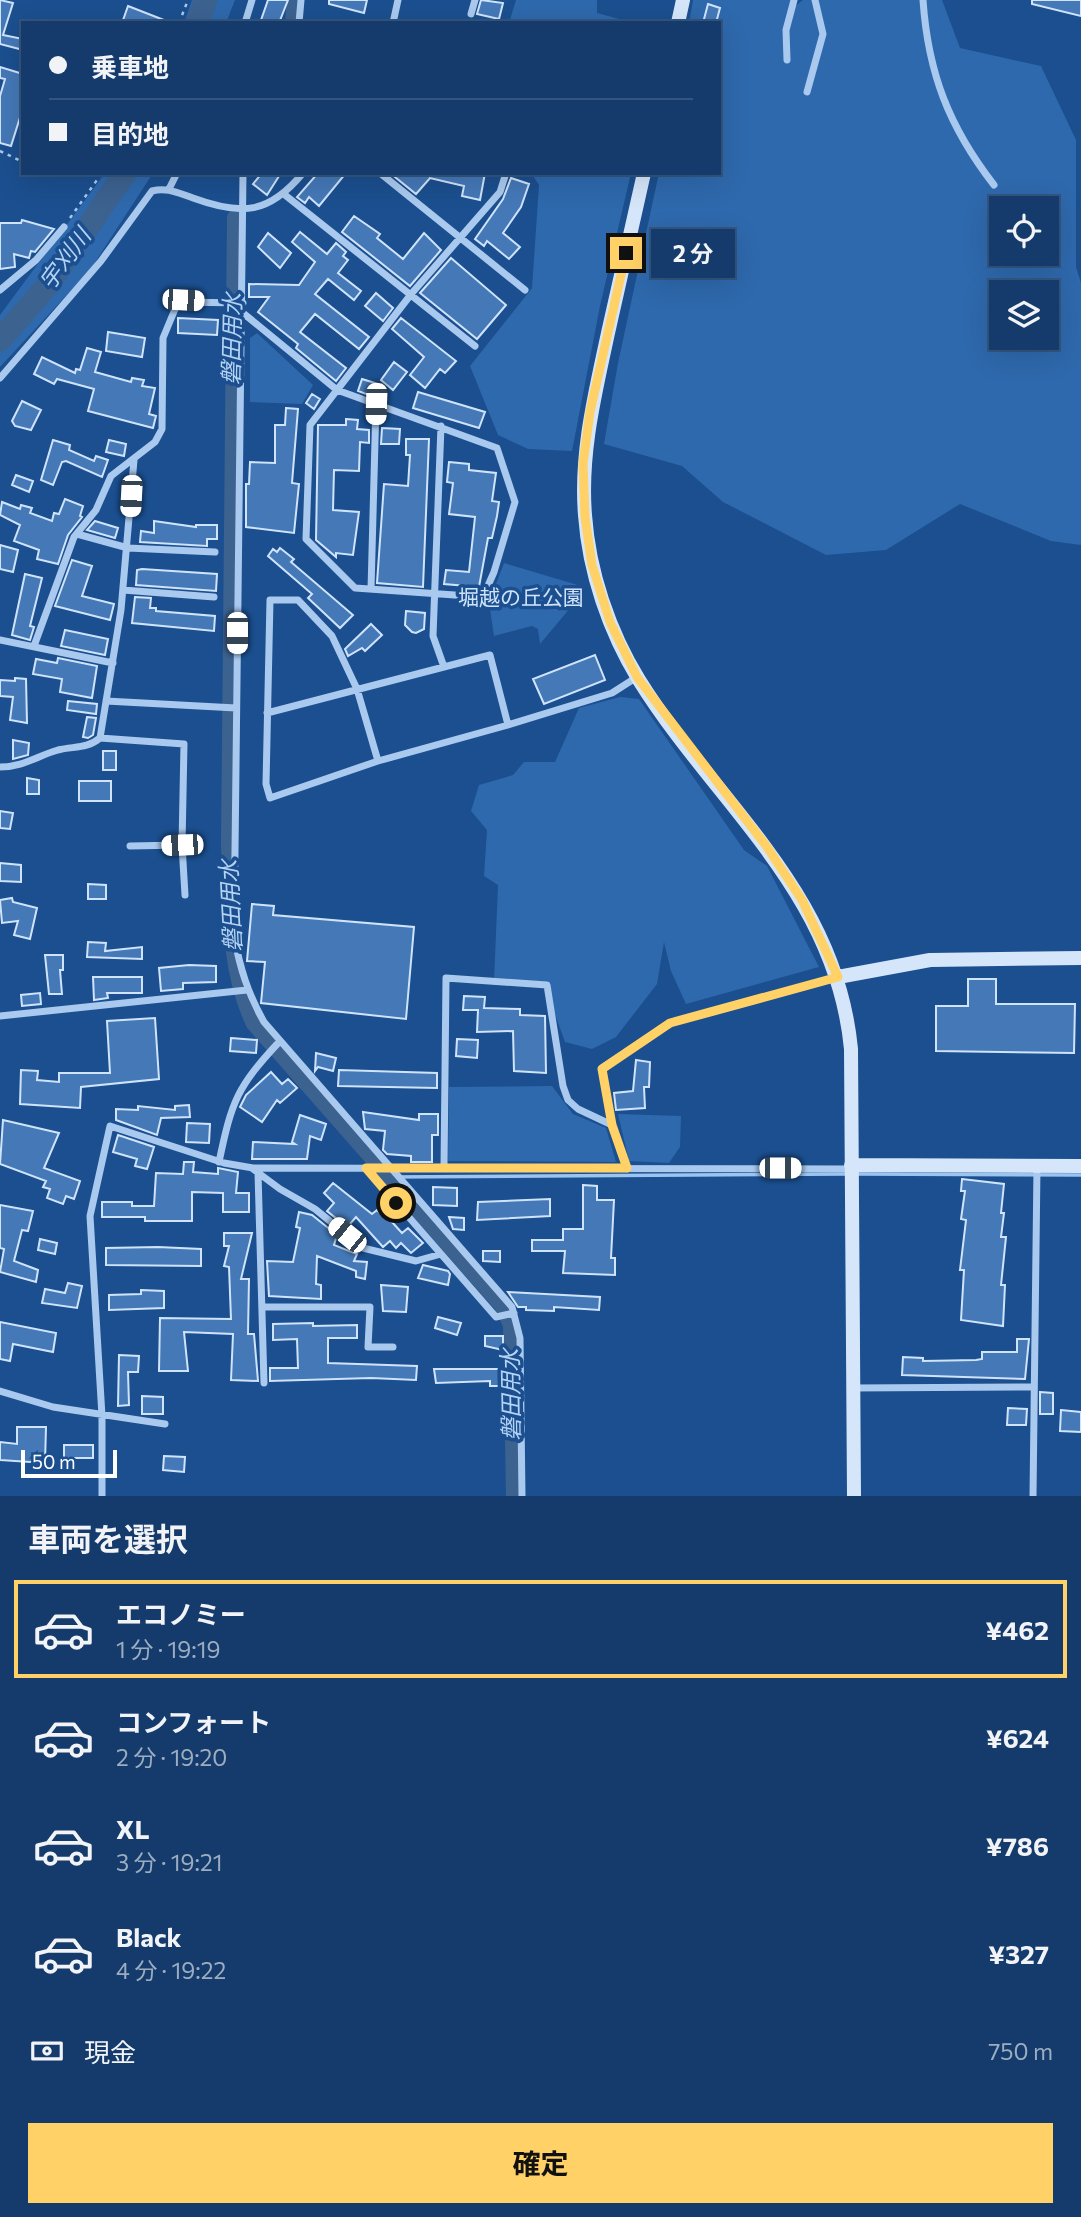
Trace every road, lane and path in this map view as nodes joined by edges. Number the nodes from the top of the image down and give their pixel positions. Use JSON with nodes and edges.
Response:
{"nodes":[{"id":1,"x":188,"y":0,"type":"edge"},
{"id":2,"x":252,"y":0,"type":"edge"},
{"id":3,"x":301,"y":0,"type":"edge"},
{"id":4,"x":398,"y":0,"type":"edge"},
{"id":5,"x":475,"y":0,"type":"edge"},
{"id":6,"x":683,"y":0,"type":"edge"},
{"id":7,"x":794,"y":0,"type":"edge"},
{"id":8,"x":815,"y":0,"type":"edge"},
{"id":9,"x":923,"y":0,"type":"edge"},
{"id":10,"x":471,"y":14,"type":"dead end"},
{"id":11,"x":180,"y":21,"type":"edge"},
{"id":12,"x":245,"y":21,"type":"edge"},
{"id":13,"x":299,"y":21,"type":"edge"},
{"id":14,"x":393,"y":21,"type":"edge"},
{"id":15,"x":678,"y":21,"type":"edge"},
{"id":16,"x":786,"y":60,"type":"dead end"},
{"id":17,"x":807,"y":92,"type":"dead end"},
{"id":18,"x":0,"y":152,"type":"edge"},
{"id":19,"x":21,"y":161,"type":"edge"},
{"id":20,"x":101,"y":175,"type":"edge"},
{"id":21,"x":176,"y":175,"type":"edge"},
{"id":22,"x":243,"y":175,"type":"edge"},
{"id":23,"x":301,"y":175,"type":"edge"},
{"id":24,"x":383,"y":175,"type":"edge"},
{"id":25,"x":505,"y":175,"type":"edge"},
{"id":26,"x":644,"y":175,"type":"edge"},
{"id":27,"x":994,"y":185,"type":"dead end"},
{"id":28,"x":169,"y":189,"type":"junction"},
{"id":29,"x":285,"y":195,"type":"junction"},
{"id":30,"x":243,"y":209,"type":"junction"},
{"id":31,"x":64,"y":227,"type":"joint"},
{"id":32,"x":461,"y":237,"type":"junction"},
{"id":33,"x":0,"y":290,"type":"edge"},
{"id":34,"x":525,"y":290,"type":"dead end"},
{"id":35,"x":412,"y":293,"type":"junction"},
{"id":36,"x":236,"y":302,"type":"junction"},
{"id":37,"x":243,"y":313,"type":"junction"},
{"id":38,"x":475,"y":346,"type":"dead end"},
{"id":39,"x":0,"y":378,"type":"edge"},
{"id":40,"x":337,"y":390,"type":"junction"},
{"id":41,"x":376,"y":404,"type":"junction"},
{"id":42,"x":441,"y":426,"type":"junction"},
{"id":43,"x":134,"y":460,"type":"junction"},
{"id":44,"x":76,"y":534,"type":"junction"},
{"id":45,"x":128,"y":548,"type":"junction"},
{"id":46,"x":215,"y":552,"type":"dead end"},
{"id":47,"x":371,"y":589,"type":"junction"},
{"id":48,"x":123,"y":590,"type":"junction"},
{"id":49,"x":437,"y":594,"type":"junction"},
{"id":50,"x":214,"y":597,"type":"dead end"},
{"id":51,"x":0,"y":640,"type":"edge"},
{"id":52,"x":34,"y":646,"type":"junction"},
{"id":53,"x":113,"y":663,"type":"junction"},
{"id":54,"x":444,"y":667,"type":"junction"},
{"id":55,"x":637,"y":677,"type":"junction"},
{"id":56,"x":357,"y":689,"type":"junction"},
{"id":57,"x":106,"y":701,"type":"junction"},
{"id":58,"x":236,"y":708,"type":"junction"},
{"id":59,"x":267,"y":713,"type":"junction"},
{"id":60,"x":508,"y":724,"type":"junction"},
{"id":61,"x":100,"y":738,"type":"junction"},
{"id":62,"x":378,"y":761,"type":"junction"},
{"id":63,"x":0,"y":766,"type":"edge"},
{"id":64,"x":182,"y":845,"type":"junction"},
{"id":65,"x":130,"y":846,"type":"dead end"},
{"id":66,"x":185,"y":895,"type":"dead end"},
{"id":67,"x":1081,"y":958,"type":"edge"},
{"id":68,"x":838,"y":977,"type":"junction"},
{"id":69,"x":247,"y":990,"type":"junction"},
{"id":70,"x":0,"y":1016,"type":"edge"},
{"id":71,"x":280,"y":1041,"type":"junction"},
{"id":72,"x":612,"y":1125,"type":"junction"},
{"id":73,"x":219,"y":1161,"type":"junction"},
{"id":74,"x":1081,"y":1166,"type":"edge"},
{"id":75,"x":851,"y":1167,"type":"junction"},
{"id":76,"x":1037,"y":1167,"type":"junction"},
{"id":77,"x":366,"y":1168,"type":"junction"},
{"id":78,"x":392,"y":1168,"type":"junction"},
{"id":79,"x":444,"y":1168,"type":"junction"},
{"id":80,"x":627,"y":1168,"type":"junction"},
{"id":81,"x":256,"y":1170,"type":"junction"},
{"id":82,"x":441,"y":1254,"type":"junction"},
{"id":83,"x":262,"y":1307,"type":"junction"},
{"id":84,"x":514,"y":1313,"type":"junction"},
{"id":85,"x":393,"y":1347,"type":"dead end"},
{"id":86,"x":264,"y":1383,"type":"dead end"},
{"id":87,"x":1034,"y":1387,"type":"junction"},
{"id":88,"x":853,"y":1388,"type":"junction"},
{"id":89,"x":0,"y":1391,"type":"edge"},
{"id":90,"x":102,"y":1416,"type":"junction"},
{"id":91,"x":165,"y":1424,"type":"dead end"},
{"id":92,"x":102,"y":1496,"type":"edge"},
{"id":93,"x":522,"y":1496,"type":"edge"},
{"id":94,"x":854,"y":1496,"type":"edge"},
{"id":95,"x":1033,"y":1496,"type":"edge"}],
"edges":[{"from":1,"to":11,"type":"path"},
{"from":2,"to":12,"type":"street"},
{"from":3,"to":13,"type":"street"},
{"from":4,"to":14,"type":"street"},
{"from":5,"to":10,"type":"street"},
{"from":6,"to":15,"type":"street"},
{"from":7,"to":16,"type":"street"},
{"from":8,"to":17,"type":"street"},
{"from":9,"to":27,"type":"street"},
{"from":18,"to":19,"type":"path"},
{"from":20,"to":31,"type":"path"},
{"from":21,"to":28,"type":"street"},
{"from":22,"to":30,"type":"street"},
{"from":23,"to":29,"type":"street"},
{"from":24,"to":32,"type":"street"},
{"from":25,"to":32,"type":"street"},
{"from":26,"to":55,"type":"street"},
{"from":28,"to":30,"type":"street"},
{"from":28,"to":39,"type":"street"},
{"from":29,"to":30,"type":"street"},
{"from":29,"to":35,"type":"street"},
{"from":30,"to":36,"type":"street"},
{"from":31,"to":33,"type":"street"},
{"from":32,"to":34,"type":"street"},
{"from":32,"to":35,"type":"street"},
{"from":35,"to":38,"type":"street"},
{"from":35,"to":40,"type":"street"},
{"from":36,"to":37,"type":"street"},
{"from":36,"to":43,"type":"street"},
{"from":37,"to":40,"type":"street"},
{"from":37,"to":58,"type":"street"},
{"from":40,"to":41,"type":"street"},
{"from":40,"to":47,"type":"street"},
{"from":41,"to":42,"type":"street"},
{"from":41,"to":47,"type":"street"},
{"from":42,"to":49,"type":"street"},
{"from":42,"to":49,"type":"street"},
{"from":43,"to":44,"type":"street"},
{"from":43,"to":45,"type":"street"},
{"from":44,"to":45,"type":"street"},
{"from":44,"to":52,"type":"street"},
{"from":45,"to":46,"type":"street"},
{"from":45,"to":48,"type":"street"},
{"from":47,"to":49,"type":"street"},
{"from":48,"to":50,"type":"street"},
{"from":48,"to":53,"type":"street"},
{"from":49,"to":54,"type":"street"},
{"from":51,"to":52,"type":"street"},
{"from":52,"to":53,"type":"street"},
{"from":53,"to":57,"type":"street"},
{"from":54,"to":56,"type":"street"},
{"from":54,"to":60,"type":"street"},
{"from":55,"to":60,"type":"street"},
{"from":55,"to":68,"type":"street"},
{"from":56,"to":59,"type":"street"},
{"from":56,"to":59,"type":"street"},
{"from":56,"to":62,"type":"street"},
{"from":57,"to":58,"type":"street"},
{"from":57,"to":61,"type":"street"},
{"from":58,"to":69,"type":"street"},
{"from":59,"to":62,"type":"street"},
{"from":60,"to":62,"type":"street"},
{"from":61,"to":63,"type":"street"},
{"from":61,"to":64,"type":"street"},
{"from":64,"to":65,"type":"street"},
{"from":64,"to":66,"type":"street"},
{"from":67,"to":68,"type":"street"},
{"from":68,"to":72,"type":"street"},
{"from":68,"to":75,"type":"street"},
{"from":69,"to":70,"type":"street"},
{"from":69,"to":71,"type":"street"},
{"from":71,"to":73,"type":"street"},
{"from":71,"to":78,"type":"street"},
{"from":72,"to":79,"type":"street"},
{"from":72,"to":80,"type":"street"},
{"from":73,"to":81,"type":"street"},
{"from":73,"to":90,"type":"street"},
{"from":74,"to":76,"type":"street"},
{"from":75,"to":76,"type":"street"},
{"from":75,"to":80,"type":"street"},
{"from":75,"to":88,"type":"street"},
{"from":76,"to":87,"type":"street"},
{"from":77,"to":78,"type":"street"},
{"from":77,"to":81,"type":"street"},
{"from":77,"to":82,"type":"street"},
{"from":78,"to":79,"type":"street"},
{"from":78,"to":84,"type":"street"},
{"from":79,"to":80,"type":"street"},
{"from":81,"to":82,"type":"street"},
{"from":81,"to":83,"type":"street"},
{"from":82,"to":84,"type":"street"},
{"from":83,"to":85,"type":"street"},
{"from":83,"to":86,"type":"street"},
{"from":84,"to":93,"type":"street"},
{"from":87,"to":88,"type":"street"},
{"from":87,"to":95,"type":"street"},
{"from":88,"to":94,"type":"street"},
{"from":89,"to":90,"type":"street"},
{"from":90,"to":91,"type":"street"},
{"from":90,"to":92,"type":"street"}]}
